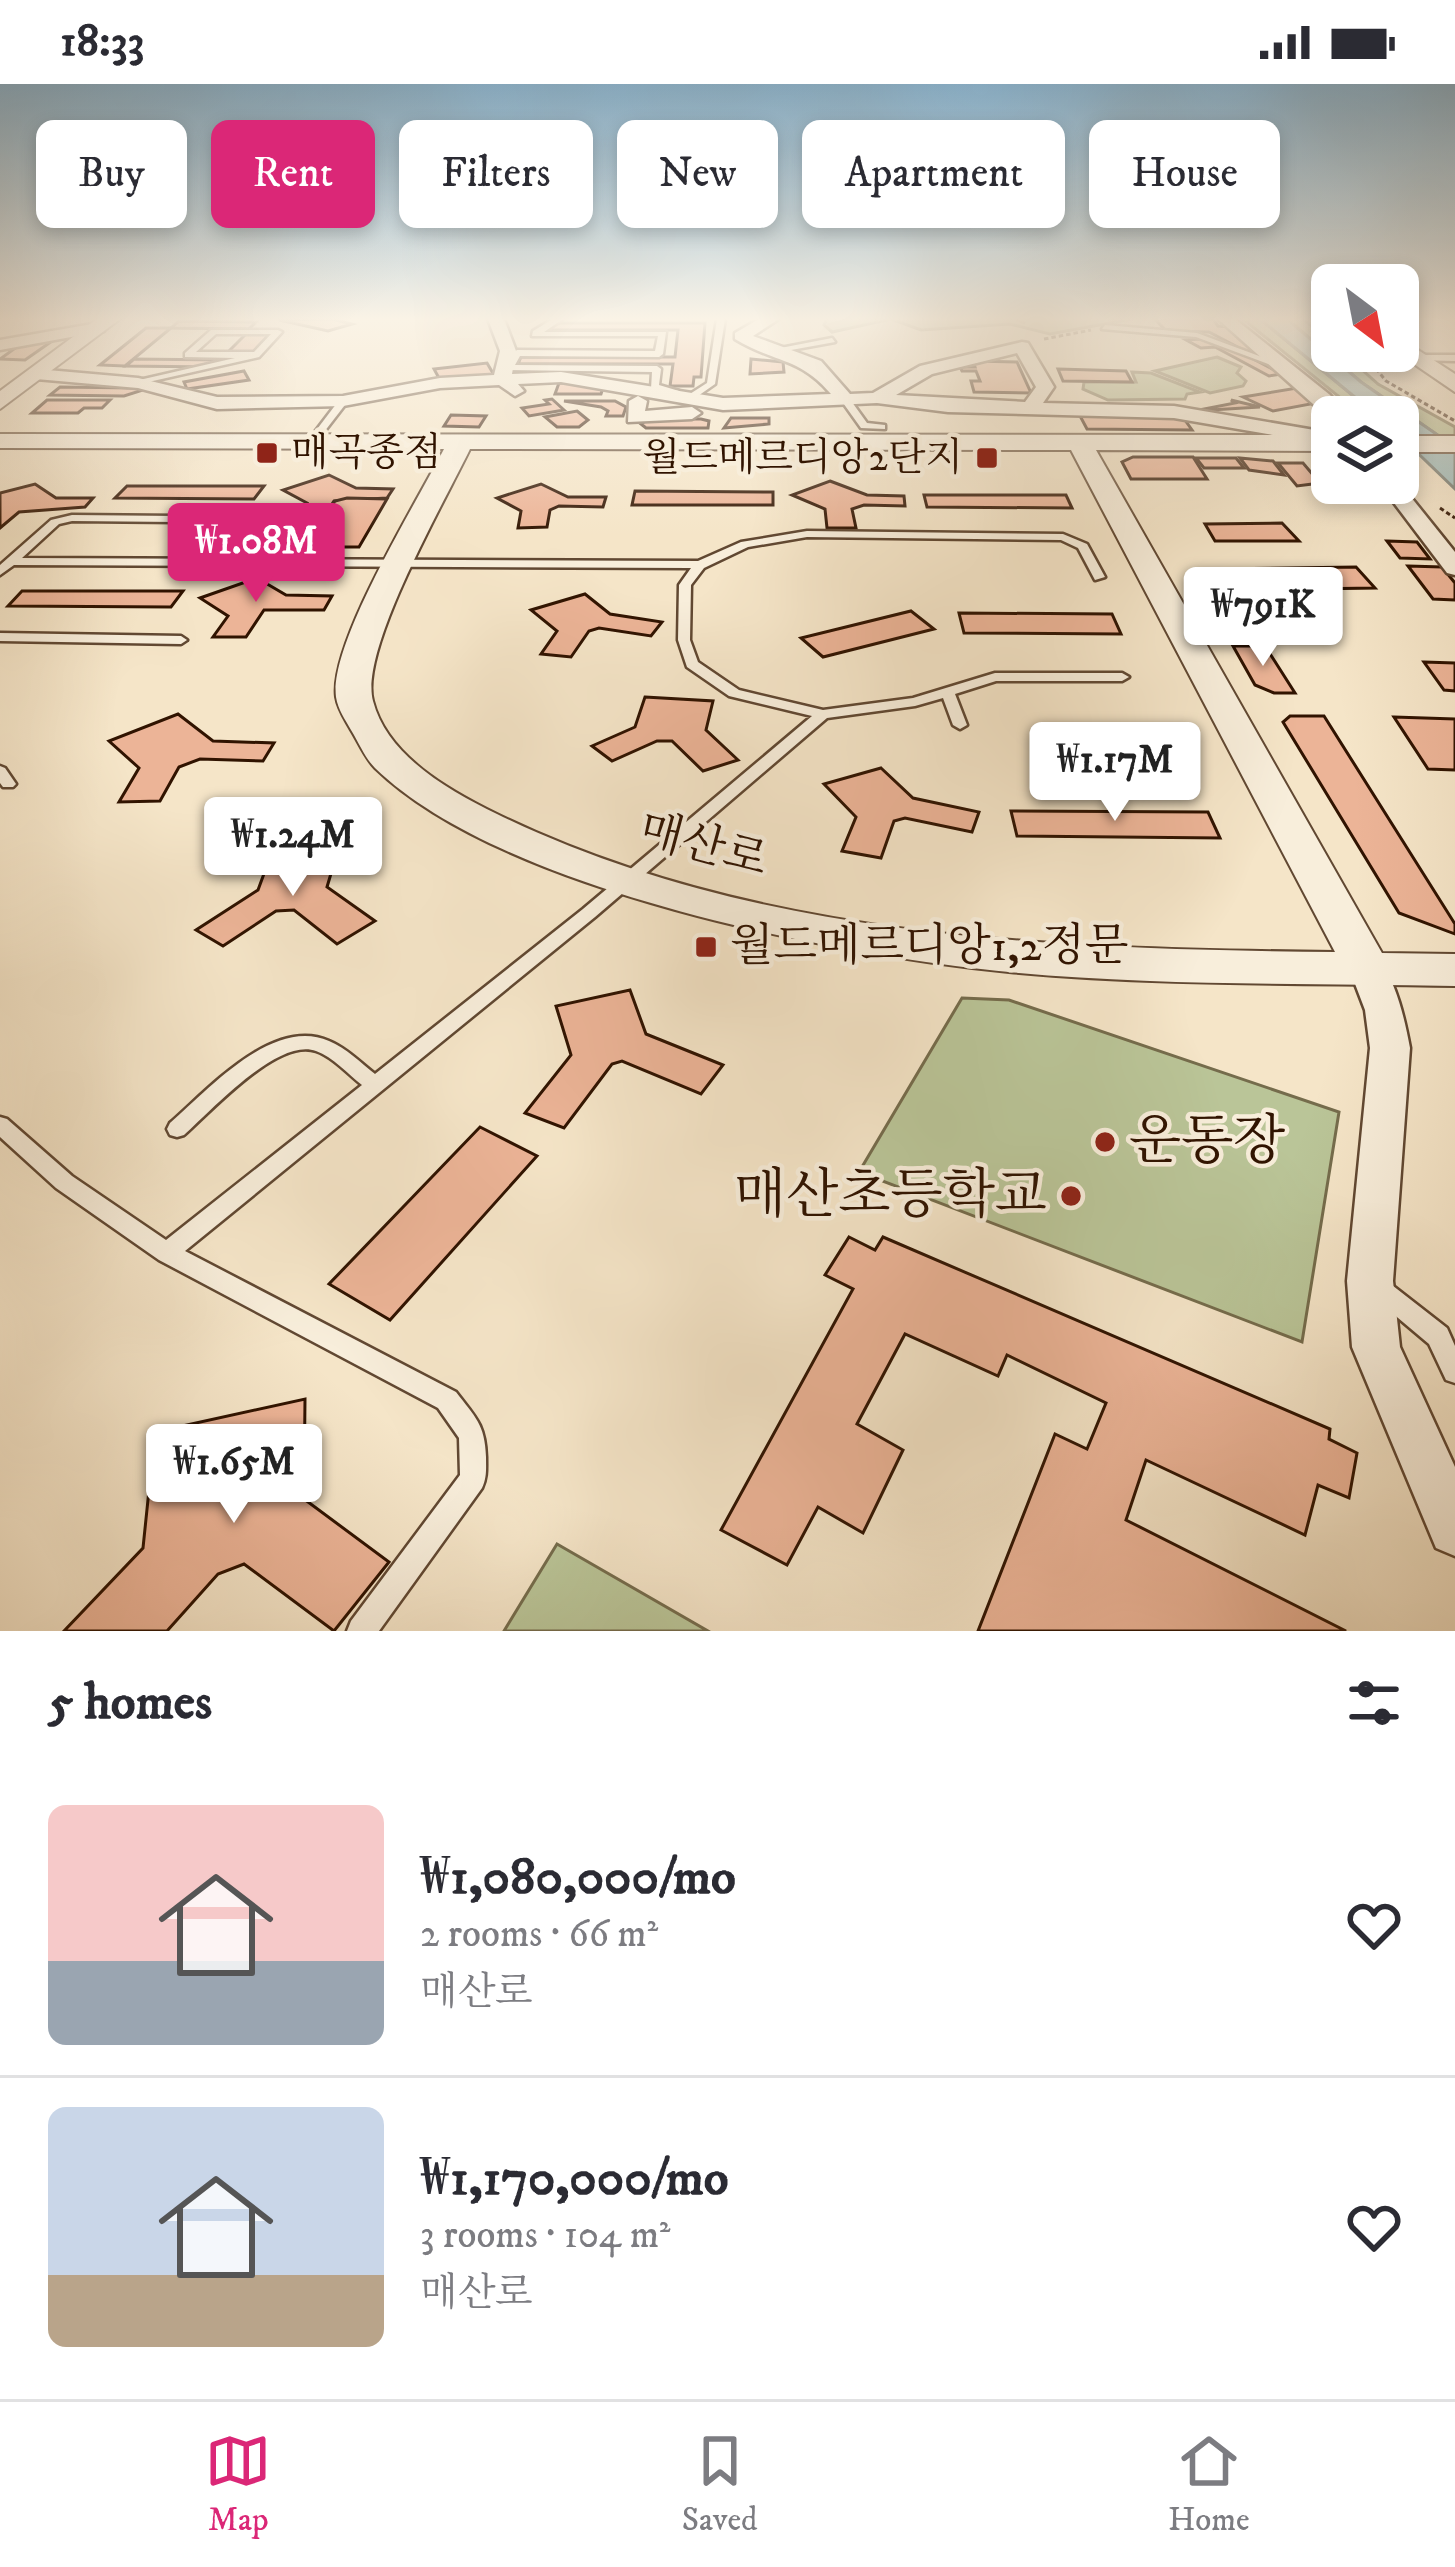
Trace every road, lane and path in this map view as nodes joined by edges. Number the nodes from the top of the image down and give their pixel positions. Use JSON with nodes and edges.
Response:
{"nodes":[{"id":1,"x":170,"y":391,"type":"edge"},
{"id":2,"x":411,"y":391,"type":"edge"},
{"id":3,"x":515,"y":391,"type":"edge"},
{"id":4,"x":645,"y":391,"type":"edge"},
{"id":5,"x":666,"y":391,"type":"edge"},
{"id":6,"x":698,"y":391,"type":"edge"},
{"id":7,"x":838,"y":391,"type":"edge"},
{"id":8,"x":889,"y":391,"type":"edge"},
{"id":9,"x":1042,"y":391,"type":"edge"},
{"id":10,"x":1404,"y":391,"type":"edge"},
{"id":11,"x":685,"y":398,"type":"junction"},
{"id":12,"x":877,"y":398,"type":"junction"},
{"id":13,"x":846,"y":400,"type":"junction"},
{"id":14,"x":343,"y":401,"type":"junction"},
{"id":15,"x":638,"y":401,"type":"junction"},
{"id":16,"x":747,"y":405,"type":"junction"},
{"id":17,"x":1032,"y":406,"type":"junction"},
{"id":18,"x":1455,"y":421,"type":"edge"},
{"id":19,"x":882,"y":427,"type":"dead end"},
{"id":20,"x":1311,"y":437,"type":"edge"},
{"id":21,"x":0,"y":441,"type":"edge"},
{"id":22,"x":1311,"y":441,"type":"edge"},
{"id":23,"x":311,"y":443,"type":"junction"},
{"id":24,"x":460,"y":443,"type":"junction"},
{"id":25,"x":100,"y":444,"type":"junction"},
{"id":26,"x":1080,"y":444,"type":"junction"},
{"id":27,"x":1419,"y":444,"type":"edge"},
{"id":28,"x":1455,"y":444,"type":"edge"},
{"id":29,"x":0,"y":457,"type":"edge"},
{"id":30,"x":1405,"y":504,"type":"edge"},
{"id":31,"x":270,"y":520,"type":"dead end"},
{"id":32,"x":11,"y":561,"type":"junction"},
{"id":33,"x":404,"y":562,"type":"junction"},
{"id":34,"x":700,"y":566,"type":"junction"},
{"id":35,"x":1455,"y":568,"type":"edge"},
{"id":36,"x":0,"y":571,"type":"edge"},
{"id":37,"x":1099,"y":577,"type":"dead end"},
{"id":38,"x":0,"y":638,"type":"edge"},
{"id":39,"x":181,"y":640,"type":"dead end"},
{"id":40,"x":1122,"y":677,"type":"dead end"},
{"id":41,"x":946,"y":691,"type":"junction"},
{"id":42,"x":823,"y":714,"type":"junction"},
{"id":43,"x":960,"y":725,"type":"dead end"},
{"id":44,"x":628,"y":880,"type":"junction"},
{"id":45,"x":1367,"y":968,"type":"junction"},
{"id":46,"x":1455,"y":970,"type":"edge"},
{"id":47,"x":376,"y":1085,"type":"junction"},
{"id":48,"x":0,"y":1125,"type":"edge"},
{"id":49,"x":177,"y":1130,"type":"dead end"},
{"id":50,"x":167,"y":1253,"type":"junction"},
{"id":51,"x":1370,"y":1281,"type":"junction"},
{"id":52,"x":1455,"y":1372,"type":"edge"},
{"id":53,"x":1455,"y":1529,"type":"edge"},
{"id":54,"x":361,"y":1631,"type":"edge"}],
"edges":[{"from":1,"to":14,"type":"street"},
{"from":2,"to":14,"type":"street"},
{"from":3,"to":15,"type":"street"},
{"from":4,"to":11,"type":"street"},
{"from":5,"to":11,"type":"lane"},
{"from":6,"to":11,"type":"lane"},
{"from":7,"to":13,"type":"street"},
{"from":8,"to":12,"type":"street"},
{"from":9,"to":17,"type":"street"},
{"from":10,"to":18,"type":"path"},
{"from":11,"to":15,"type":"street"},
{"from":11,"to":16,"type":"street"},
{"from":12,"to":13,"type":"street"},
{"from":12,"to":17,"type":"street"},
{"from":13,"to":16,"type":"street"},
{"from":13,"to":19,"type":"lane"},
{"from":14,"to":23,"type":"lane"},
{"from":15,"to":16,"type":"street"},
{"from":17,"to":20,"type":"street"},
{"from":21,"to":25,"type":"street"},
{"from":22,"to":26,"type":"street"},
{"from":23,"to":24,"type":"street"},
{"from":23,"to":25,"type":"street"},
{"from":24,"to":26,"type":"street"},
{"from":24,"to":33,"type":"street","name":"매산로"},
{"from":25,"to":29,"type":"street"},
{"from":26,"to":45,"type":"street"},
{"from":27,"to":28,"type":"street"},
{"from":30,"to":35,"type":"street"},
{"from":31,"to":32,"type":"lane"},
{"from":32,"to":33,"type":"lane"},
{"from":32,"to":36,"type":"lane"},
{"from":33,"to":34,"type":"lane"},
{"from":33,"to":44,"type":"street","name":"매산로"},
{"from":34,"to":37,"type":"lane"},
{"from":34,"to":42,"type":"lane"},
{"from":38,"to":39,"type":"lane"},
{"from":40,"to":41,"type":"lane"},
{"from":41,"to":42,"type":"lane"},
{"from":41,"to":43,"type":"lane"},
{"from":42,"to":44,"type":"lane"},
{"from":44,"to":45,"type":"street","name":"매산로"},
{"from":44,"to":47,"type":"lane"},
{"from":45,"to":46,"type":"street","name":"매산로"},
{"from":45,"to":51,"type":"street"},
{"from":47,"to":49,"type":"lane"},
{"from":47,"to":50,"type":"lane"},
{"from":48,"to":50,"type":"lane"},
{"from":50,"to":54,"type":"lane"},
{"from":51,"to":52,"type":"lane"},
{"from":51,"to":53,"type":"street"}]}
